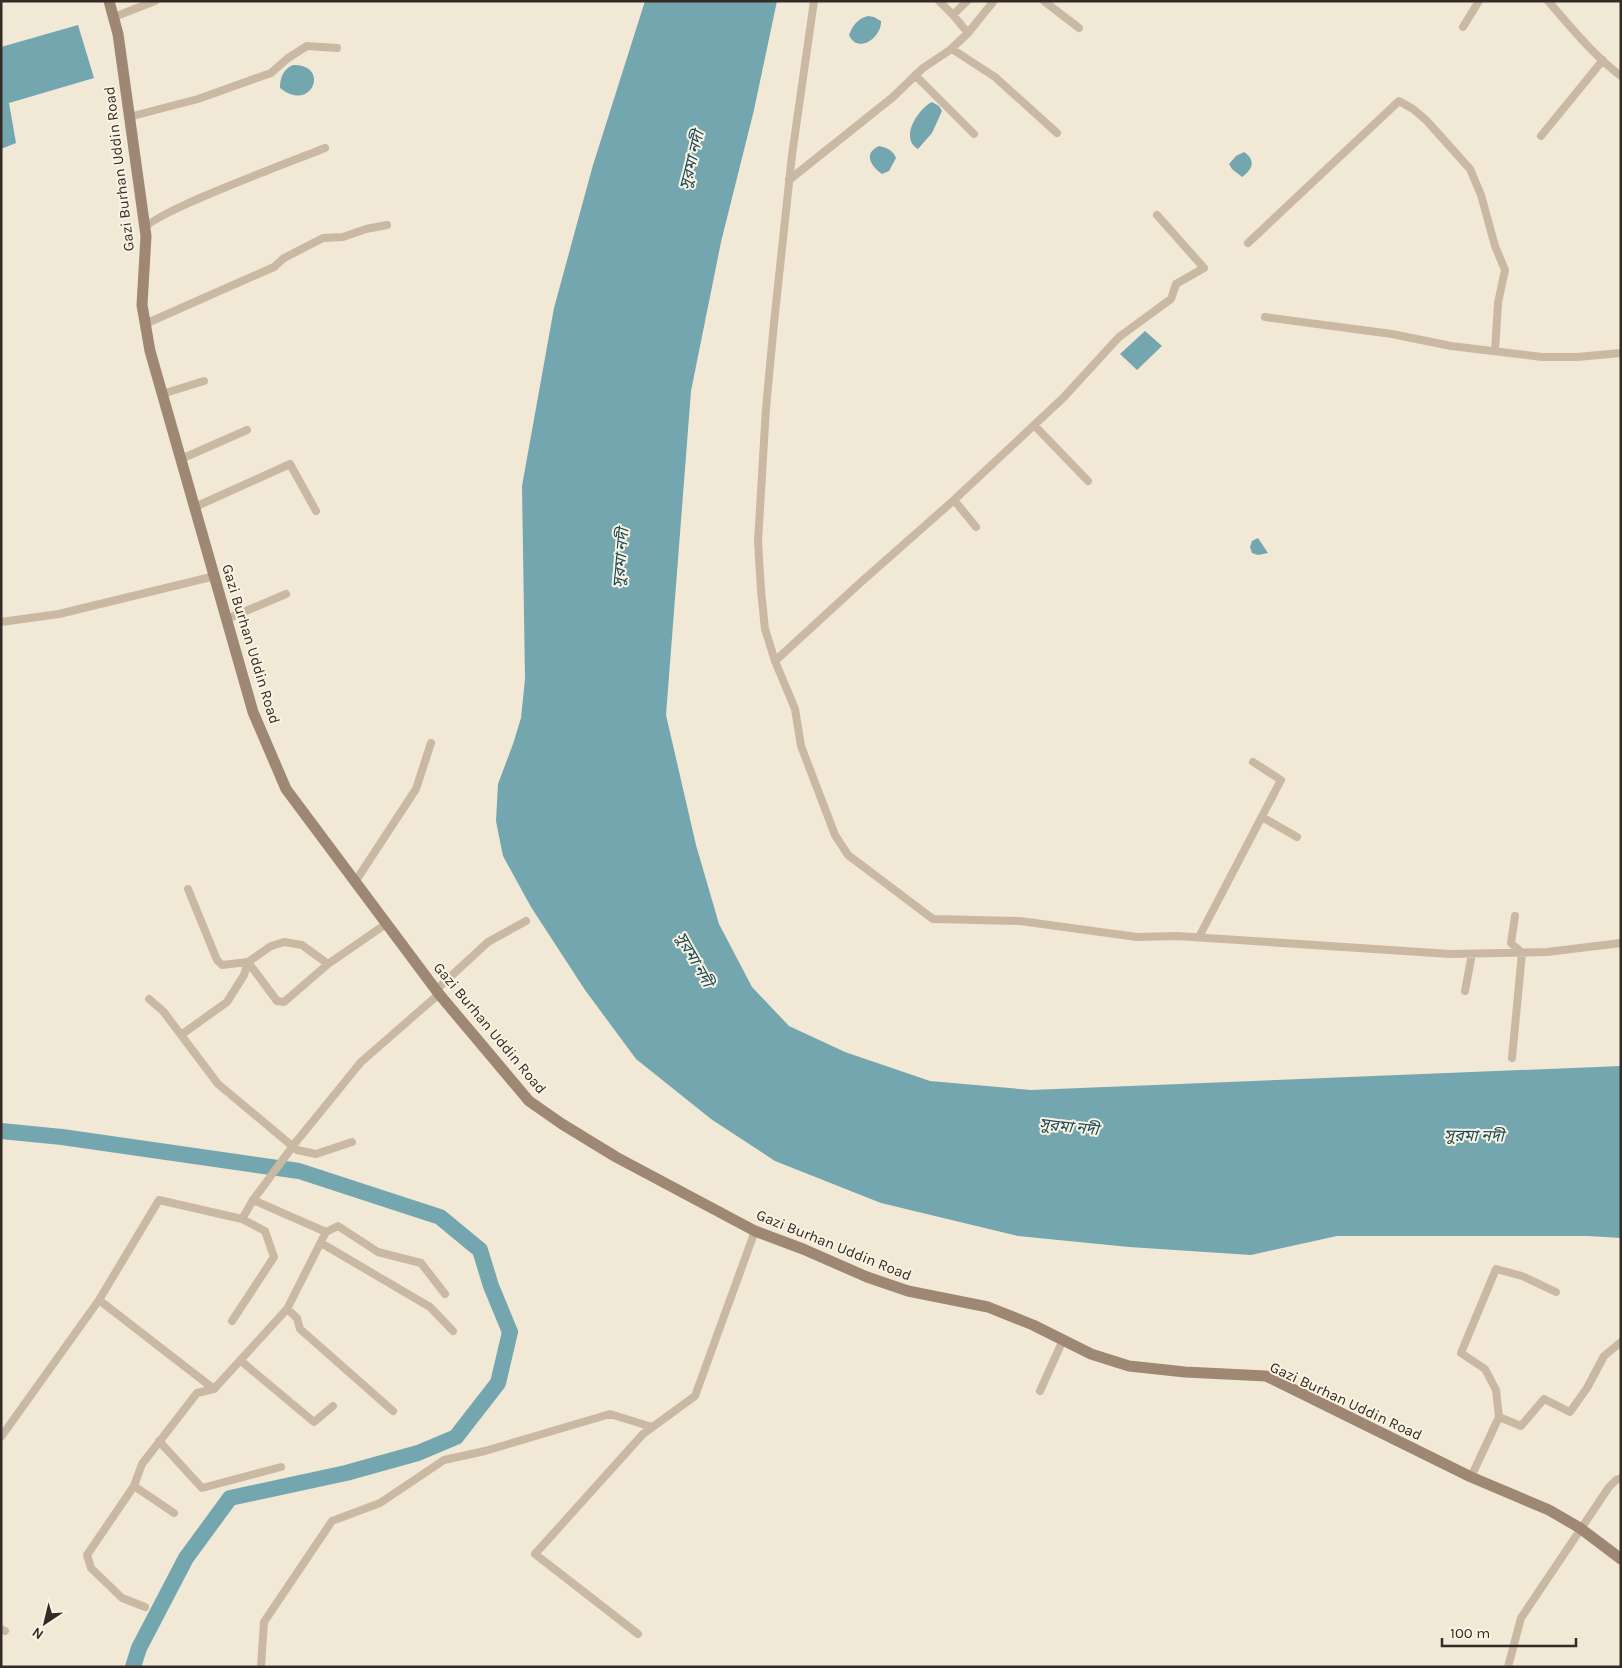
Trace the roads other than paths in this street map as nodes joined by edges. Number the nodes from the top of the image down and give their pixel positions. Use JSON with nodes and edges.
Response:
{"nodes":[{"id":1,"x":109,"y":1,"type":"edge"},
{"id":2,"x":156,"y":1,"type":"edge"},
{"id":3,"x":814,"y":1,"type":"edge"},
{"id":4,"x":939,"y":1,"type":"edge"},
{"id":5,"x":967,"y":1,"type":"edge"},
{"id":6,"x":1044,"y":1,"type":"edge"},
{"id":7,"x":1479,"y":1,"type":"edge"},
{"id":8,"x":1548,"y":1,"type":"edge"},
{"id":9,"x":993,"y":2,"type":"edge"},
{"id":10,"x":953,"y":15,"type":"junction"},
{"id":11,"x":114,"y":17,"type":"junction"},
{"id":12,"x":1463,"y":27,"type":"dead end"},
{"id":13,"x":1079,"y":28,"type":"dead end"},
{"id":14,"x":968,"y":33,"type":"junction"},
{"id":15,"x":337,"y":48,"type":"dead end"},
{"id":16,"x":952,"y":49,"type":"junction"},
{"id":17,"x":1603,"y":60,"type":"junction"},
{"id":18,"x":915,"y":75,"type":"junction"},
{"id":19,"x":1621,"y":76,"type":"edge"},
{"id":20,"x":129,"y":117,"type":"junction"},
{"id":21,"x":1057,"y":133,"type":"dead end"},
{"id":22,"x":974,"y":134,"type":"dead end"},
{"id":23,"x":1541,"y":136,"type":"dead end"},
{"id":24,"x":325,"y":148,"type":"dead end"},
{"id":25,"x":790,"y":180,"type":"junction"},
{"id":26,"x":1157,"y":215,"type":"dead end"},
{"id":27,"x":387,"y":225,"type":"dead end"},
{"id":28,"x":145,"y":231,"type":"junction"},
{"id":29,"x":1248,"y":243,"type":"dead end"},
{"id":30,"x":1265,"y":317,"type":"dead end"},
{"id":31,"x":145,"y":324,"type":"junction"},
{"id":32,"x":1495,"y":351,"type":"junction"},
{"id":33,"x":1621,"y":353,"type":"edge"},
{"id":34,"x":204,"y":381,"type":"dead end"},
{"id":35,"x":162,"y":394,"type":"junction"},
{"id":36,"x":1034,"y":425,"type":"junction"},
{"id":37,"x":247,"y":430,"type":"dead end"},
{"id":38,"x":181,"y":459,"type":"junction"},
{"id":39,"x":1088,"y":481,"type":"dead end"},
{"id":40,"x":954,"y":500,"type":"junction"},
{"id":41,"x":195,"y":507,"type":"junction"},
{"id":42,"x":316,"y":511,"type":"dead end"},
{"id":43,"x":976,"y":527,"type":"dead end"},
{"id":44,"x":215,"y":576,"type":"junction"},
{"id":45,"x":286,"y":594,"type":"dead end"},
{"id":46,"x":227,"y":619,"type":"junction"},
{"id":47,"x":1,"y":622,"type":"edge"},
{"id":48,"x":775,"y":661,"type":"junction"},
{"id":49,"x":431,"y":744,"type":"dead end"},
{"id":50,"x":1253,"y":762,"type":"dead end"},
{"id":51,"x":1262,"y":817,"type":"junction"},
{"id":52,"x":1297,"y":837,"type":"dead end"},
{"id":53,"x":355,"y":882,"type":"junction"},
{"id":54,"x":188,"y":889,"type":"dead end"},
{"id":55,"x":1515,"y":916,"type":"dead end"},
{"id":56,"x":526,"y":921,"type":"dead end"},
{"id":57,"x":386,"y":924,"type":"junction"},
{"id":58,"x":1199,"y":937,"type":"junction"},
{"id":59,"x":1621,"y":943,"type":"edge"},
{"id":60,"x":1522,"y":952,"type":"junction"},
{"id":61,"x":1472,"y":954,"type":"junction"},
{"id":62,"x":248,"y":962,"type":"junction"},
{"id":63,"x":328,"y":964,"type":"junction"},
{"id":64,"x":1465,"y":991,"type":"dead end"},
{"id":65,"x":437,"y":992,"type":"junction"},
{"id":66,"x":149,"y":1000,"type":"dead end"},
{"id":67,"x":181,"y":1035,"type":"junction"},
{"id":68,"x":1512,"y":1058,"type":"dead end"},
{"id":69,"x":352,"y":1142,"type":"dead end"},
{"id":70,"x":253,"y":1200,"type":"junction"},
{"id":71,"x":242,"y":1218,"type":"junction"},
{"id":72,"x":754,"y":1231,"type":"junction"},
{"id":73,"x":326,"y":1232,"type":"junction"},
{"id":74,"x":321,"y":1243,"type":"junction"},
{"id":75,"x":1556,"y":1292,"type":"dead end"},
{"id":76,"x":445,"y":1294,"type":"dead end"},
{"id":77,"x":99,"y":1300,"type":"junction"},
{"id":78,"x":287,"y":1309,"type":"junction"},
{"id":79,"x":232,"y":1321,"type":"dead end"},
{"id":80,"x":453,"y":1331,"type":"dead end"},
{"id":81,"x":1063,"y":1340,"type":"junction"},
{"id":82,"x":1621,"y":1342,"type":"edge"},
{"id":83,"x":241,"y":1361,"type":"junction"},
{"id":84,"x":214,"y":1388,"type":"junction"},
{"id":85,"x":1040,"y":1391,"type":"dead end"},
{"id":86,"x":333,"y":1406,"type":"dead end"},
{"id":87,"x":393,"y":1410,"type":"dead end"},
{"id":88,"x":1499,"y":1417,"type":"junction"},
{"id":89,"x":652,"y":1427,"type":"junction"},
{"id":90,"x":1,"y":1437,"type":"edge"},
{"id":91,"x":160,"y":1441,"type":"junction"},
{"id":92,"x":281,"y":1466,"type":"dead end"},
{"id":93,"x":1471,"y":1477,"type":"junction"},
{"id":94,"x":1621,"y":1478,"type":"edge"},
{"id":95,"x":134,"y":1486,"type":"junction"},
{"id":96,"x":174,"y":1513,"type":"dead end"},
{"id":97,"x":1580,"y":1528,"type":"junction"},
{"id":98,"x":1621,"y":1559,"type":"edge"},
{"id":99,"x":146,"y":1607,"type":"dead end"},
{"id":100,"x":638,"y":1634,"type":"dead end"},
{"id":101,"x":261,"y":1667,"type":"edge"},
{"id":102,"x":1508,"y":1667,"type":"edge"}],
"edges":[{"from":1,"to":11,"type":"street","name":"Gazi Burhan Uddin Road"},
{"from":2,"to":11,"type":"street"},
{"from":3,"to":25,"type":"street"},
{"from":4,"to":10,"type":"street"},
{"from":5,"to":10,"type":"street"},
{"from":6,"to":13,"type":"street"},
{"from":7,"to":12,"type":"street"},
{"from":8,"to":17,"type":"street"},
{"from":9,"to":14,"type":"street"},
{"from":10,"to":14,"type":"street"},
{"from":11,"to":20,"type":"street","name":"Gazi Burhan Uddin Road"},
{"from":14,"to":16,"type":"street"},
{"from":15,"to":20,"type":"street"},
{"from":16,"to":18,"type":"street"},
{"from":16,"to":21,"type":"street"},
{"from":17,"to":19,"type":"street"},
{"from":17,"to":23,"type":"street"},
{"from":18,"to":22,"type":"street"},
{"from":18,"to":25,"type":"street"},
{"from":20,"to":28,"type":"street","name":"Gazi Burhan Uddin Road"},
{"from":24,"to":28,"type":"street"},
{"from":25,"to":48,"type":"street"},
{"from":26,"to":36,"type":"street"},
{"from":27,"to":31,"type":"street"},
{"from":28,"to":31,"type":"street","name":"Gazi Burhan Uddin Road"},
{"from":29,"to":32,"type":"street"},
{"from":30,"to":32,"type":"street"},
{"from":31,"to":35,"type":"street","name":"Gazi Burhan Uddin Road"},
{"from":32,"to":33,"type":"street"},
{"from":34,"to":35,"type":"street"},
{"from":35,"to":38,"type":"street","name":"Gazi Burhan Uddin Road"},
{"from":36,"to":39,"type":"street"},
{"from":36,"to":40,"type":"street"},
{"from":37,"to":38,"type":"street"},
{"from":38,"to":41,"type":"street","name":"Gazi Burhan Uddin Road"},
{"from":40,"to":43,"type":"street"},
{"from":40,"to":48,"type":"street"},
{"from":41,"to":42,"type":"street"},
{"from":41,"to":44,"type":"street","name":"Gazi Burhan Uddin Road"},
{"from":44,"to":46,"type":"street","name":"Gazi Burhan Uddin Road"},
{"from":44,"to":47,"type":"street"},
{"from":45,"to":46,"type":"street"},
{"from":46,"to":53,"type":"street","name":"Gazi Burhan Uddin Road"},
{"from":48,"to":58,"type":"street"},
{"from":49,"to":53,"type":"street"},
{"from":50,"to":51,"type":"street"},
{"from":51,"to":52,"type":"street"},
{"from":51,"to":58,"type":"street"},
{"from":53,"to":57,"type":"street","name":"Gazi Burhan Uddin Road"},
{"from":54,"to":62,"type":"street"},
{"from":55,"to":60,"type":"street"},
{"from":56,"to":65,"type":"street"},
{"from":57,"to":63,"type":"street"},
{"from":57,"to":65,"type":"street","name":"Gazi Burhan Uddin Road"},
{"from":58,"to":61,"type":"street"},
{"from":59,"to":60,"type":"street"},
{"from":60,"to":61,"type":"street"},
{"from":60,"to":68,"type":"street"},
{"from":61,"to":64,"type":"street"},
{"from":62,"to":63,"type":"street"},
{"from":62,"to":63,"type":"street"},
{"from":62,"to":67,"type":"street"},
{"from":65,"to":70,"type":"street","bridge":true},
{"from":65,"to":72,"type":"street","name":"Gazi Burhan Uddin Road"},
{"from":66,"to":67,"type":"street"},
{"from":67,"to":69,"type":"street"},
{"from":70,"to":71,"type":"street"},
{"from":70,"to":73,"type":"street"},
{"from":71,"to":77,"type":"street"},
{"from":71,"to":79,"type":"street"},
{"from":72,"to":81,"type":"street","name":"Gazi Burhan Uddin Road"},
{"from":72,"to":89,"type":"street"},
{"from":73,"to":74,"type":"street"},
{"from":73,"to":76,"type":"street"},
{"from":74,"to":78,"type":"street"},
{"from":74,"to":80,"type":"street"},
{"from":75,"to":88,"type":"street"},
{"from":77,"to":84,"type":"street"},
{"from":77,"to":90,"type":"street"},
{"from":78,"to":83,"type":"street"},
{"from":78,"to":87,"type":"street"},
{"from":81,"to":85,"type":"street"},
{"from":81,"to":93,"type":"street","name":"Gazi Burhan Uddin Road"},
{"from":82,"to":88,"type":"street"},
{"from":83,"to":84,"type":"street"},
{"from":83,"to":86,"type":"street"},
{"from":84,"to":91,"type":"street"},
{"from":88,"to":93,"type":"street"},
{"from":89,"to":100,"type":"street"},
{"from":89,"to":101,"type":"street"},
{"from":91,"to":92,"type":"street"},
{"from":91,"to":95,"type":"street"},
{"from":93,"to":97,"type":"street","name":"Gazi Burhan Uddin Road"},
{"from":94,"to":97,"type":"street"},
{"from":95,"to":96,"type":"street"},
{"from":95,"to":99,"type":"street"},
{"from":97,"to":98,"type":"street","name":"Gazi Burhan Uddin Road"},
{"from":97,"to":102,"type":"street"}]}
